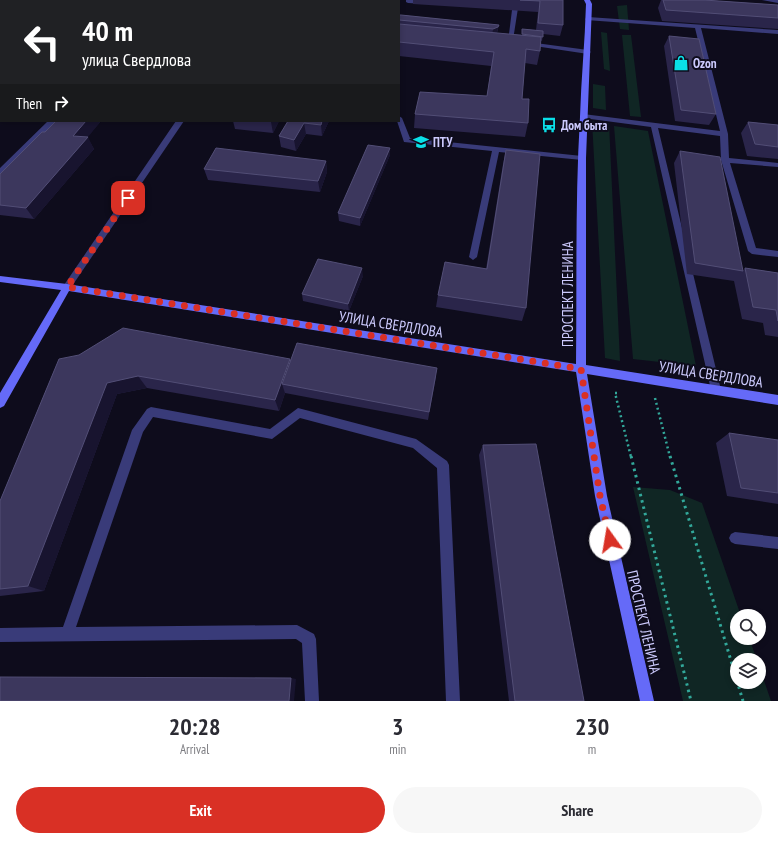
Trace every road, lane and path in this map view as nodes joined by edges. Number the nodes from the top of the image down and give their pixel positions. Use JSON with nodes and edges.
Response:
{"nodes":[{"id":1,"x":587,"y":0,"type":"edge"},
{"id":2,"x":765,"y":0,"type":"edge"},
{"id":3,"x":408,"y":1,"type":"edge"},
{"id":4,"x":778,"y":1,"type":"edge"},
{"id":5,"x":431,"y":2,"type":"dead end"},
{"id":6,"x":500,"y":7,"type":"dead end"},
{"id":7,"x":588,"y":19,"type":"junction"},
{"id":8,"x":698,"y":27,"type":"junction"},
{"id":9,"x":778,"y":32,"type":"edge"},
{"id":10,"x":588,"y":52,"type":"junction"},
{"id":11,"x":583,"y":116,"type":"junction"},
{"id":12,"x":400,"y":121,"type":"edge"},
{"id":13,"x":51,"y":122,"type":"edge"},
{"id":14,"x":179,"y":122,"type":"edge"},
{"id":15,"x":654,"y":125,"type":"junction"},
{"id":16,"x":724,"y":134,"type":"junction"},
{"id":17,"x":496,"y":149,"type":"junction"},
{"id":18,"x":582,"y":158,"type":"junction"},
{"id":19,"x":725,"y":160,"type":"junction"},
{"id":20,"x":778,"y":165,"type":"edge"},
{"id":21,"x":0,"y":172,"type":"edge"},
{"id":22,"x":778,"y":254,"type":"edge"},
{"id":23,"x":473,"y":257,"type":"dead end"},
{"id":24,"x":0,"y":278,"type":"edge"},
{"id":25,"x":67,"y":287,"type":"junction"},
{"id":26,"x":581,"y":369,"type":"junction"},
{"id":27,"x":716,"y":390,"type":"junction"},
{"id":28,"x":623,"y":394,"type":"dead end"},
{"id":29,"x":647,"y":396,"type":"dead end"},
{"id":30,"x":778,"y":400,"type":"edge"},
{"id":31,"x":0,"y":403,"type":"edge"},
{"id":32,"x":735,"y":538,"type":"dead end"},
{"id":33,"x":778,"y":543,"type":"edge"},
{"id":34,"x":67,"y":634,"type":"junction"},
{"id":35,"x":0,"y":635,"type":"edge"},
{"id":36,"x":312,"y":701,"type":"edge"},
{"id":37,"x":453,"y":701,"type":"edge"},
{"id":38,"x":647,"y":701,"type":"edge"},
{"id":39,"x":691,"y":701,"type":"edge"},
{"id":40,"x":743,"y":701,"type":"edge"}],
"edges":[{"from":1,"to":7,"type":"main road","name":"ПРОСПЕКТ ЛЕНИНА"},
{"from":2,"to":4,"type":"street"},
{"from":3,"to":5,"type":"street"},
{"from":6,"to":10,"type":"street"},
{"from":7,"to":8,"type":"street"},
{"from":7,"to":10,"type":"main road","name":"ПРОСПЕКТ ЛЕНИНА"},
{"from":8,"to":9,"type":"street"},
{"from":8,"to":16,"type":"street"},
{"from":10,"to":11,"type":"main road","name":"ПРОСПЕКТ ЛЕНИНА"},
{"from":11,"to":15,"type":"street"},
{"from":11,"to":18,"type":"main road","name":"ПРОСПЕКТ ЛЕНИНА"},
{"from":12,"to":17,"type":"street"},
{"from":13,"to":21,"type":"street"},
{"from":14,"to":25,"type":"street"},
{"from":15,"to":16,"type":"street"},
{"from":15,"to":27,"type":"street"},
{"from":16,"to":19,"type":"street"},
{"from":17,"to":18,"type":"street"},
{"from":17,"to":23,"type":"street"},
{"from":18,"to":26,"type":"main road","name":"ПРОСПЕКТ ЛЕНИНА"},
{"from":19,"to":20,"type":"street"},
{"from":19,"to":22,"type":"street"},
{"from":24,"to":25,"type":"main road","name":"УЛИЦА СВЕРДЛОВА"},
{"from":25,"to":26,"type":"main road","name":"УЛИЦА СВЕРДЛОВА"},
{"from":25,"to":31,"type":"main road"},
{"from":26,"to":27,"type":"main road","name":"УЛИЦА СВЕРДЛОВА"},
{"from":26,"to":38,"type":"main road","name":"ПРОСПЕКТ ЛЕНИНА"},
{"from":27,"to":30,"type":"main road","name":"УЛИЦА СВЕРДЛОВА"},
{"from":28,"to":39,"type":"path"},
{"from":29,"to":40,"type":"path"},
{"from":32,"to":33,"type":"street"},
{"from":34,"to":35,"type":"street"},
{"from":34,"to":36,"type":"street"},
{"from":34,"to":37,"type":"street"}]}
